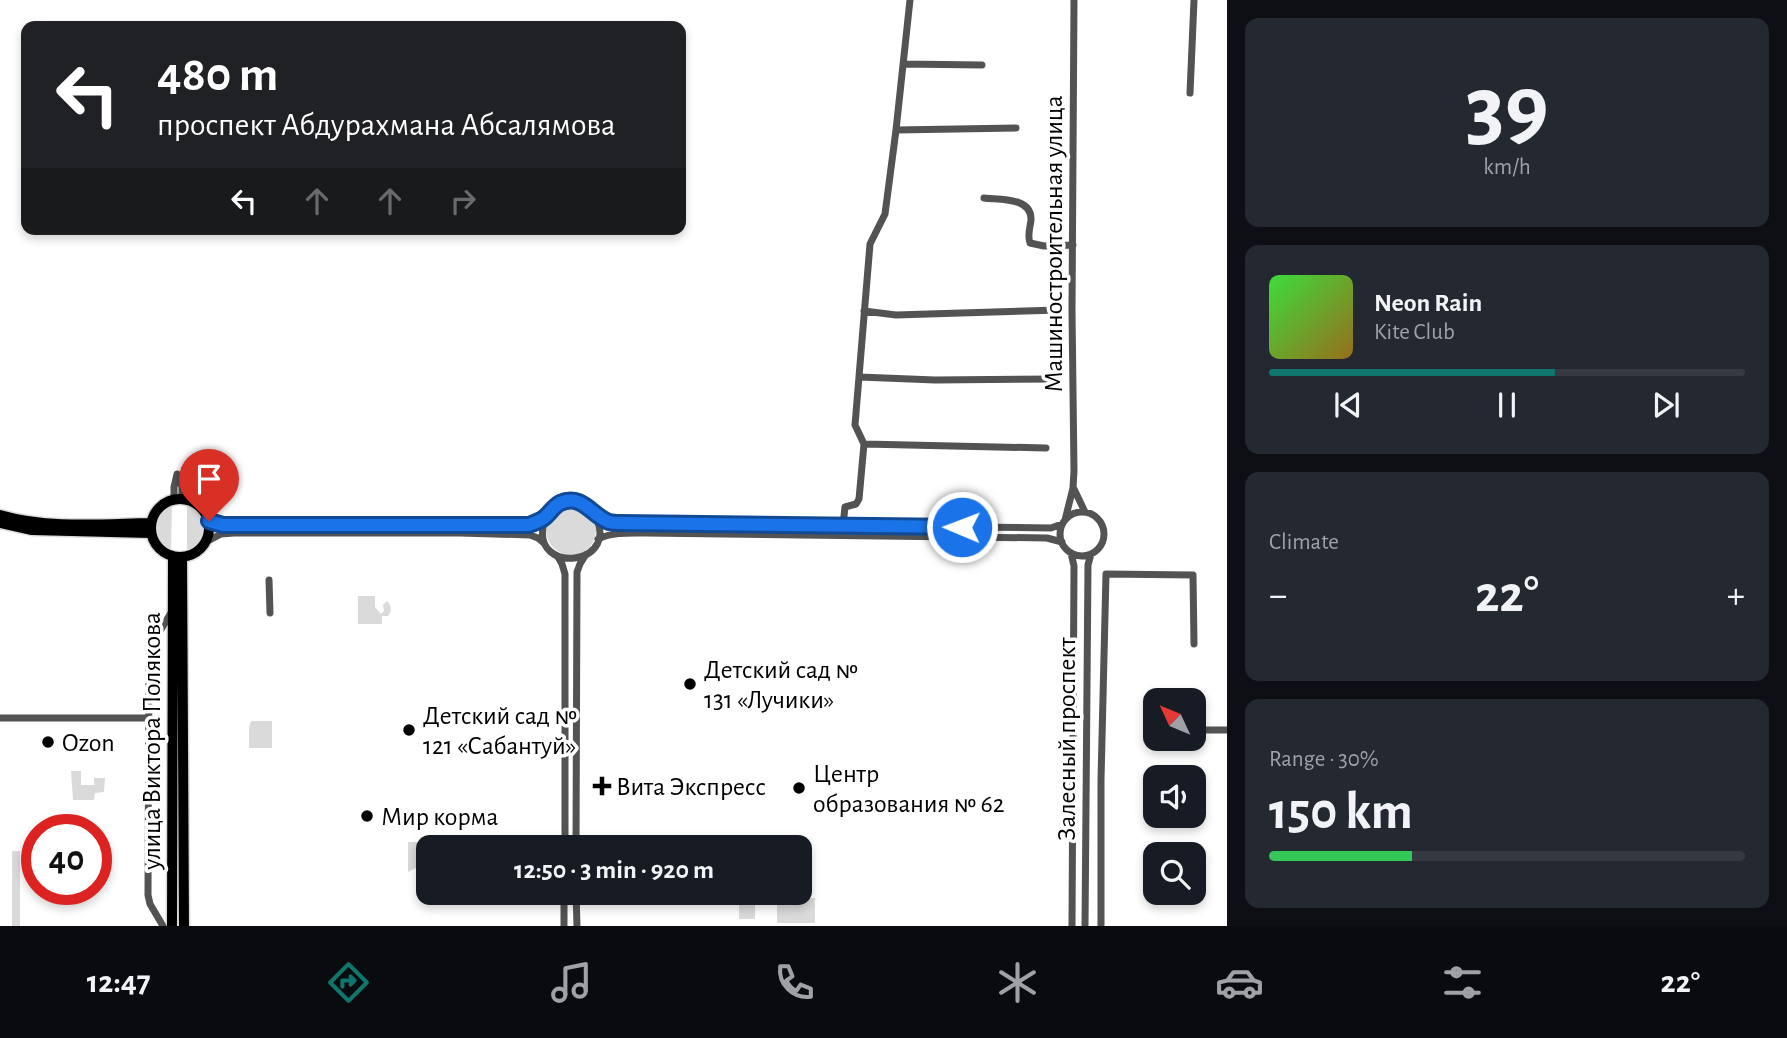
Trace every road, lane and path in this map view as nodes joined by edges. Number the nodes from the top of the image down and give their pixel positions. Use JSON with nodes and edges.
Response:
{"nodes":[{"id":1,"x":910,"y":0,"type":"edge"},
{"id":2,"x":1074,"y":0,"type":"edge"},
{"id":3,"x":1194,"y":0,"type":"edge"},
{"id":4,"x":903,"y":64,"type":"junction"},
{"id":5,"x":982,"y":65,"type":"dead end"},
{"id":6,"x":1190,"y":93,"type":"dead end"},
{"id":7,"x":1016,"y":128,"type":"dead end"},
{"id":8,"x":896,"y":130,"type":"junction"},
{"id":9,"x":984,"y":198,"type":"dead end"},
{"id":10,"x":1073,"y":245,"type":"junction"},
{"id":11,"x":1059,"y":310,"type":"dead end"},
{"id":12,"x":864,"y":311,"type":"junction"},
{"id":13,"x":859,"y":377,"type":"junction"},
{"id":14,"x":1055,"y":379,"type":"dead end"},
{"id":15,"x":864,"y":444,"type":"junction"},
{"id":16,"x":1046,"y":448,"type":"dead end"},
{"id":17,"x":1073,"y":488,"type":"junction"},
{"id":18,"x":592,"y":510,"type":"junction"},
{"id":19,"x":1085,"y":512,"type":"junction"},
{"id":20,"x":0,"y":515,"type":"edge"},
{"id":21,"x":545,"y":517,"type":"junction"},
{"id":22,"x":209,"y":521,"type":"junction"},
{"id":23,"x":1064,"y":522,"type":"junction"},
{"id":24,"x":0,"y":523,"type":"edge"},
{"id":25,"x":843,"y":525,"type":"junction"},
{"id":26,"x":150,"y":528,"type":"junction"},
{"id":27,"x":598,"y":539,"type":"junction"},
{"id":28,"x":206,"y":542,"type":"junction"},
{"id":29,"x":1062,"y":542,"type":"junction"},
{"id":30,"x":545,"y":544,"type":"junction"},
{"id":31,"x":1071,"y":553,"type":"junction"},
{"id":32,"x":1091,"y":554,"type":"junction"},
{"id":33,"x":586,"y":555,"type":"junction"},
{"id":34,"x":558,"y":556,"type":"junction"},
{"id":35,"x":178,"y":557,"type":"junction"},
{"id":36,"x":269,"y":580,"type":"dead end"},
{"id":37,"x":173,"y":611,"type":"junction"},
{"id":38,"x":270,"y":613,"type":"dead end"},
{"id":39,"x":1194,"y":644,"type":"dead end"},
{"id":40,"x":0,"y":718,"type":"edge"},
{"id":41,"x":149,"y":718,"type":"junction"},
{"id":42,"x":1206,"y":730,"type":"edge"},
{"id":43,"x":1227,"y":730,"type":"edge"},
{"id":44,"x":565,"y":835,"type":"edge"},
{"id":45,"x":576,"y":835,"type":"edge"},
{"id":46,"x":1086,"y":838,"type":"junction"},
{"id":47,"x":1101,"y":838,"type":"junction"},
{"id":48,"x":564,"y":905,"type":"edge"},
{"id":49,"x":576,"y":905,"type":"edge"},
{"id":50,"x":163,"y":926,"type":"edge"},
{"id":51,"x":172,"y":926,"type":"edge"},
{"id":52,"x":184,"y":926,"type":"edge"},
{"id":53,"x":564,"y":926,"type":"edge"},
{"id":54,"x":577,"y":926,"type":"edge"},
{"id":55,"x":1072,"y":926,"type":"edge"},
{"id":56,"x":1085,"y":926,"type":"edge"},
{"id":57,"x":1101,"y":926,"type":"edge"}],
"edges":[{"from":1,"to":4,"type":"street"},
{"from":2,"to":10,"type":"street","name":"Машиностроительная улица"},
{"from":3,"to":6,"type":"street"},
{"from":4,"to":5,"type":"street"},
{"from":4,"to":8,"type":"street"},
{"from":7,"to":8,"type":"street"},
{"from":8,"to":12,"type":"street"},
{"from":9,"to":10,"type":"street"},
{"from":10,"to":17,"type":"street","name":"Машиностроительная улица"},
{"from":11,"to":12,"type":"street"},
{"from":12,"to":13,"type":"street"},
{"from":13,"to":14,"type":"street"},
{"from":13,"to":15,"type":"street"},
{"from":15,"to":16,"type":"street"},
{"from":15,"to":25,"type":"street"},
{"from":17,"to":19,"type":"street","name":"Машиностроительная улица"},
{"from":17,"to":23,"type":"street","name":"Машиностроительная улица"},
{"from":18,"to":21,"type":"street"},
{"from":18,"to":25,"type":"street"},
{"from":18,"to":27,"type":"street"},
{"from":19,"to":23,"type":"street"},
{"from":19,"to":32,"type":"street"},
{"from":20,"to":26,"type":"main road"},
{"from":21,"to":22,"type":"street"},
{"from":21,"to":30,"type":"street"},
{"from":22,"to":26,"type":"main road"},
{"from":22,"to":28,"type":"main road"},
{"from":23,"to":25,"type":"street"},
{"from":23,"to":29,"type":"street"},
{"from":24,"to":26,"type":"main road"},
{"from":26,"to":35,"type":"main road"},
{"from":27,"to":29,"type":"street"},
{"from":27,"to":33,"type":"street"},
{"from":28,"to":30,"type":"street"},
{"from":28,"to":35,"type":"main road"},
{"from":29,"to":31,"type":"street"},
{"from":30,"to":34,"type":"street"},
{"from":31,"to":32,"type":"street"},
{"from":31,"to":55,"type":"street","name":"Залесный проспект"},
{"from":32,"to":46,"type":"street","name":"Залесный проспект"},
{"from":33,"to":34,"type":"street"},
{"from":33,"to":45,"type":"street"},
{"from":34,"to":44,"type":"street"},
{"from":35,"to":37,"type":"main road","name":"улица Виктора Полякова"},
{"from":35,"to":52,"type":"main road","name":"улица Виктора Полякова"},
{"from":36,"to":38,"type":"street"},
{"from":37,"to":41,"type":"street"},
{"from":37,"to":51,"type":"main road","name":"улица Виктора Полякова"},
{"from":39,"to":47,"type":"street"},
{"from":40,"to":41,"type":"street"},
{"from":41,"to":50,"type":"street"},
{"from":42,"to":43,"type":"street"},
{"from":46,"to":47,"type":"street"},
{"from":46,"to":56,"type":"street","name":"Залесный проспект"},
{"from":47,"to":57,"type":"street"},
{"from":48,"to":53,"type":"street"},
{"from":49,"to":54,"type":"street"}]}
